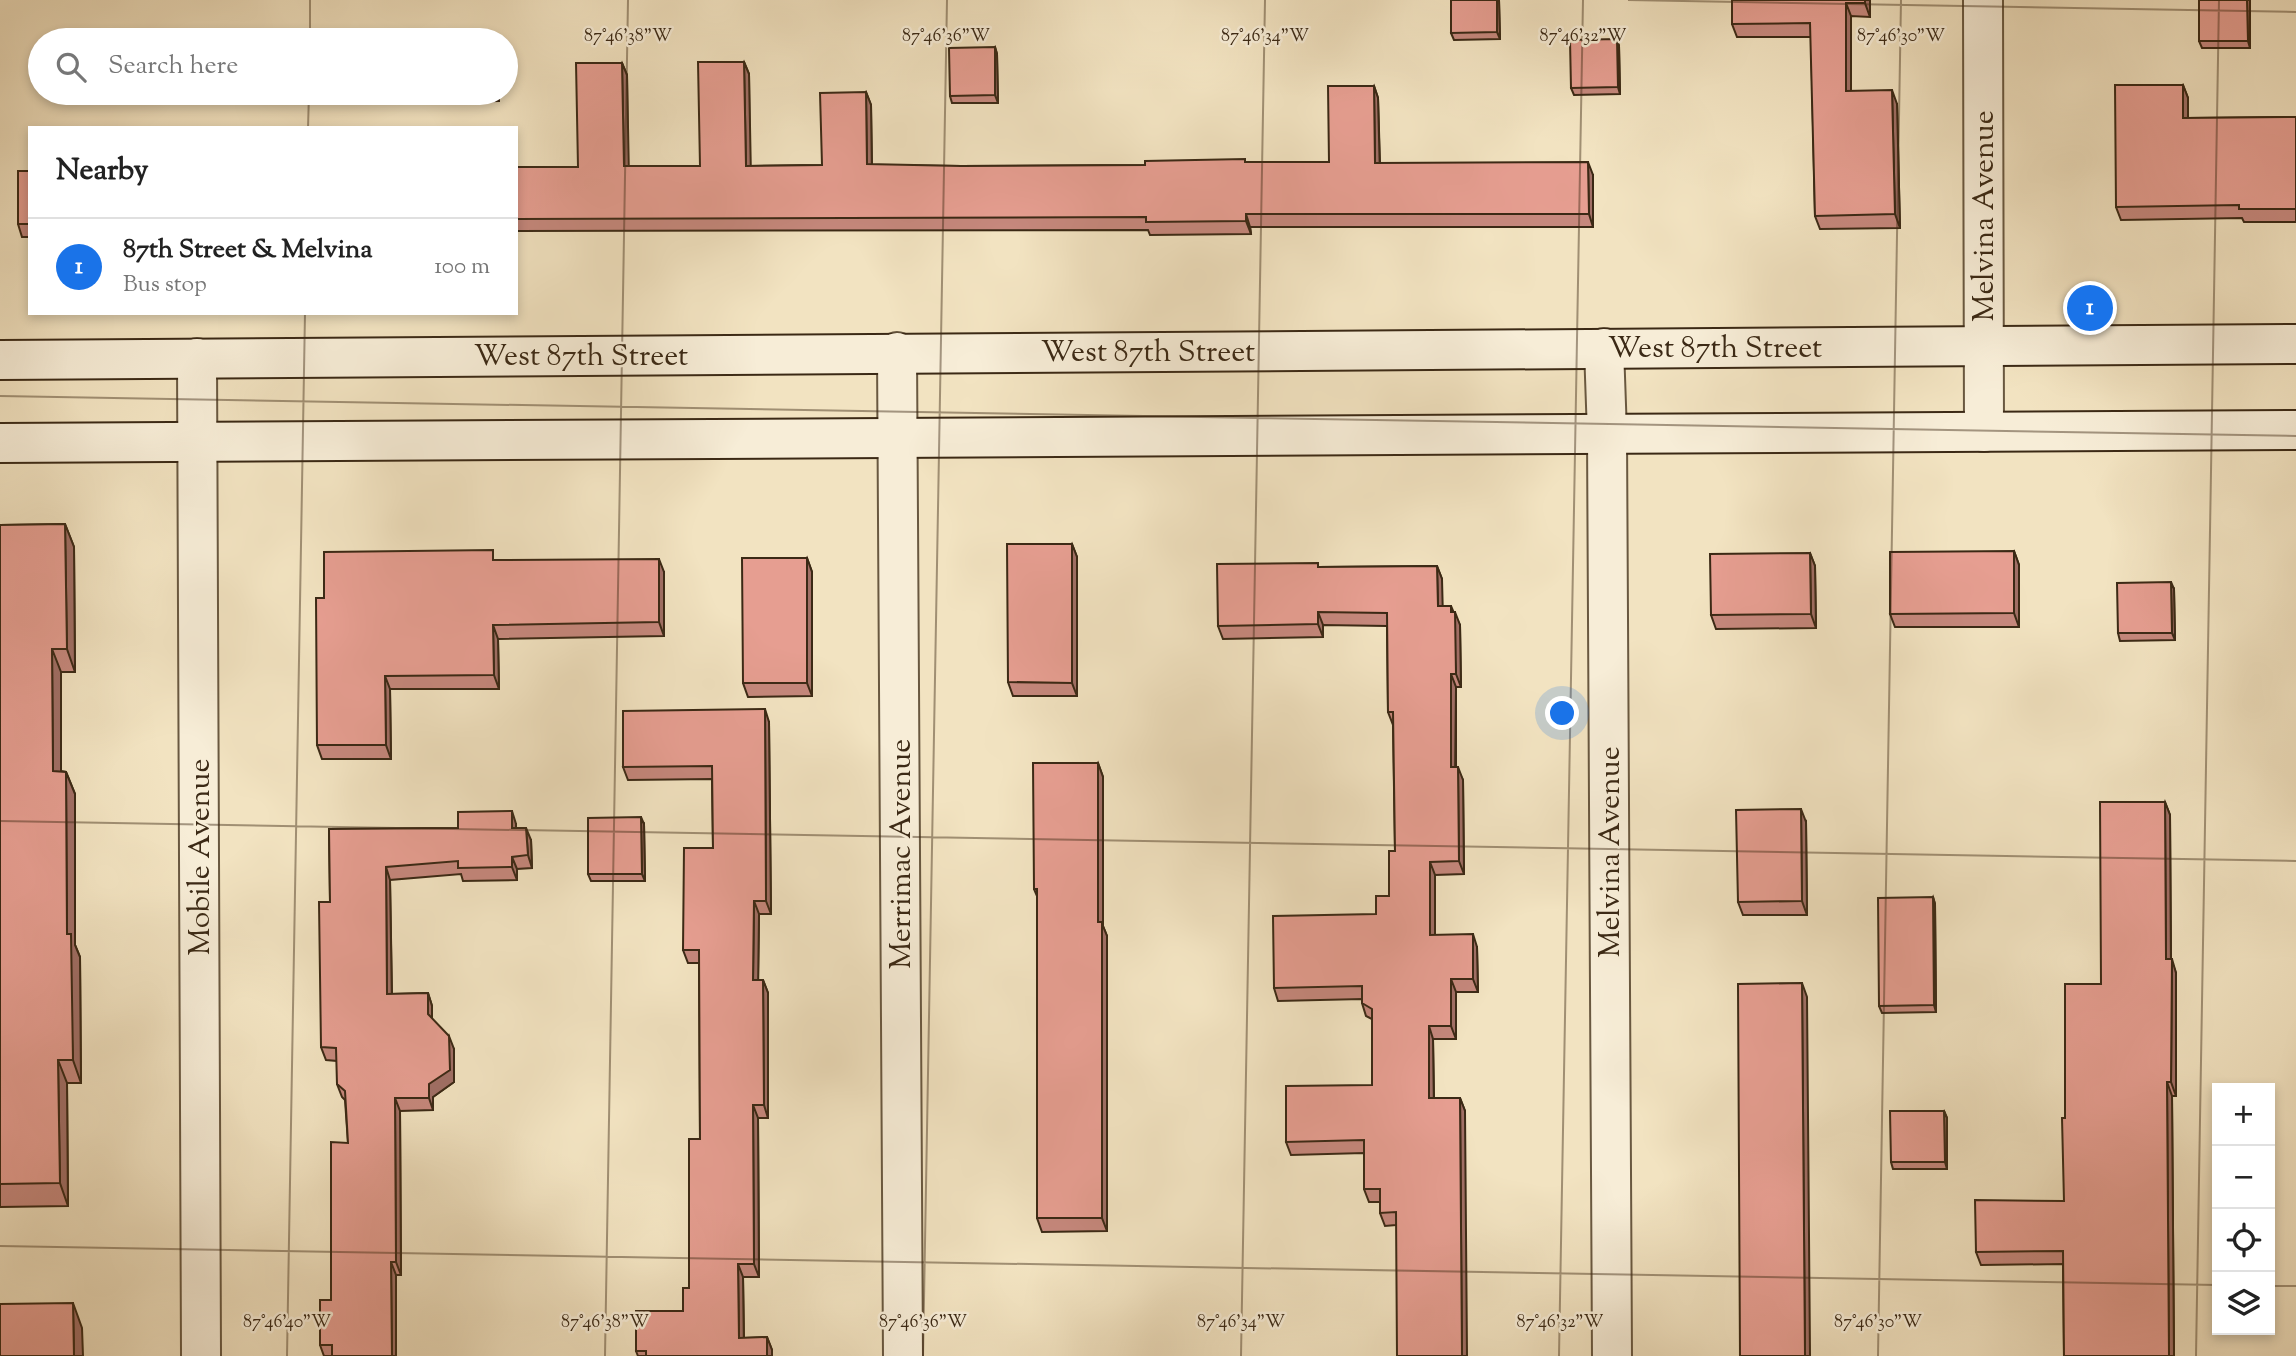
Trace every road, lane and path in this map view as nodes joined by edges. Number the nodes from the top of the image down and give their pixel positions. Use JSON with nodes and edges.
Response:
{"nodes":[{"id":1,"x":1983,"y":0,"type":"edge"},
{"id":2,"x":2296,"y":344,"type":"edge"},
{"id":3,"x":1983,"y":346,"type":"junction"},
{"id":4,"x":1604,"y":348,"type":"junction"},
{"id":5,"x":897,"y":352,"type":"junction"},
{"id":6,"x":197,"y":358,"type":"junction"},
{"id":7,"x":0,"y":360,"type":"edge"},
{"id":8,"x":2296,"y":430,"type":"edge"},
{"id":9,"x":1984,"y":432,"type":"junction"},
{"id":10,"x":1607,"y":433,"type":"junction"},
{"id":11,"x":897,"y":438,"type":"junction"},
{"id":12,"x":197,"y":442,"type":"junction"},
{"id":13,"x":0,"y":443,"type":"edge"},
{"id":14,"x":201,"y":1356,"type":"edge"},
{"id":15,"x":903,"y":1356,"type":"edge"},
{"id":16,"x":1612,"y":1356,"type":"edge"}],
"edges":[{"from":1,"to":3,"type":"main road","name":"Melvina Avenue"},
{"from":2,"to":3,"type":"main road","name":"West 87th Street"},
{"from":3,"to":4,"type":"main road","name":"West 87th Street"},
{"from":3,"to":9,"type":"main road","name":"Melvina Avenue"},
{"from":4,"to":5,"type":"main road","name":"West 87th Street"},
{"from":4,"to":10,"type":"main road","name":"Melvina Avenue"},
{"from":5,"to":6,"type":"main road","name":"West 87th Street"},
{"from":5,"to":11,"type":"main road","name":"Merrimac Avenue"},
{"from":6,"to":7,"type":"main road","name":"West 87th Street"},
{"from":6,"to":12,"type":"main road","name":"Mobile Avenue"},
{"from":8,"to":9,"type":"main road"},
{"from":9,"to":10,"type":"main road"},
{"from":10,"to":11,"type":"main road"},
{"from":10,"to":16,"type":"main road","name":"Melvina Avenue"},
{"from":11,"to":12,"type":"main road"},
{"from":11,"to":15,"type":"main road","name":"Merrimac Avenue"},
{"from":12,"to":13,"type":"main road"},
{"from":12,"to":14,"type":"main road","name":"Mobile Avenue"}]}
